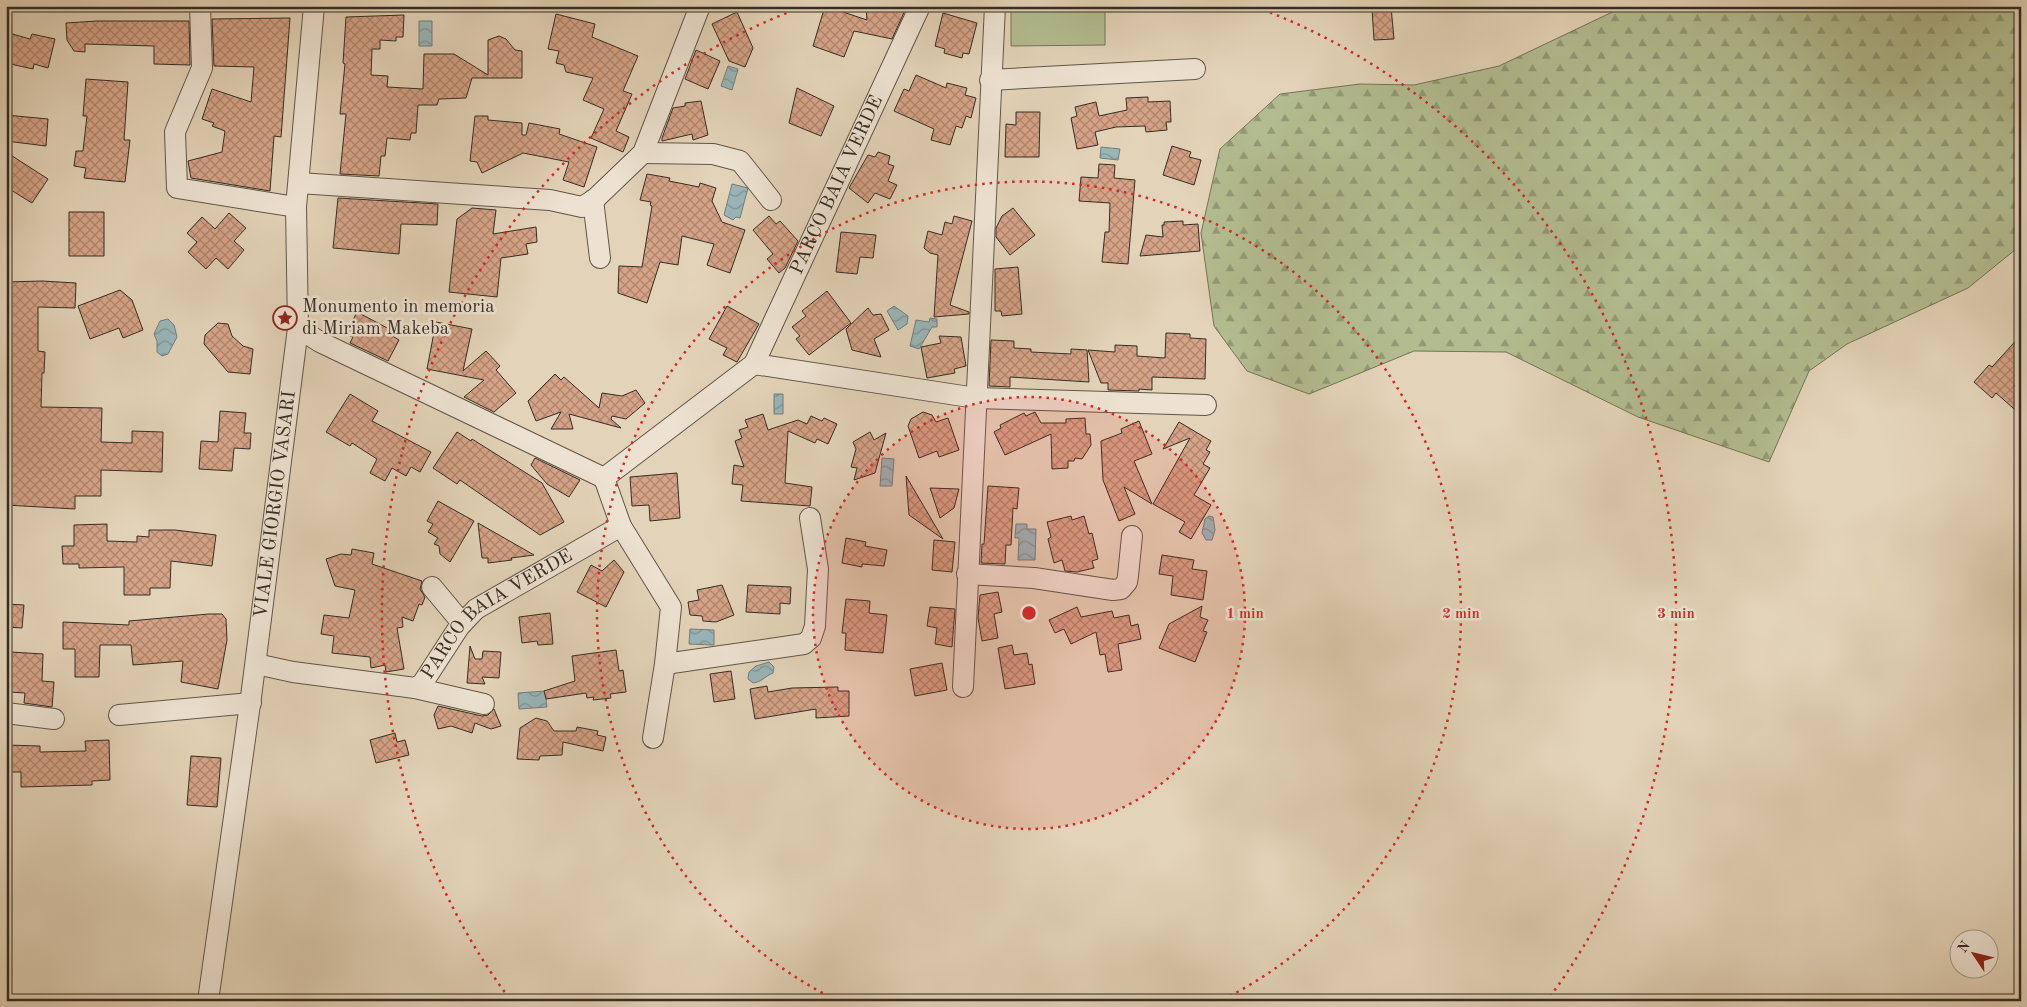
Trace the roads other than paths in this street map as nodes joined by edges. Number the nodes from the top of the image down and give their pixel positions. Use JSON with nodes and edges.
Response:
{"nodes":[{"id":1,"x":200,"y":6,"type":"edge"},
{"id":2,"x":314,"y":6,"type":"edge"},
{"id":3,"x":700,"y":6,"type":"edge"},
{"id":4,"x":920,"y":6,"type":"edge"},
{"id":5,"x":995,"y":6,"type":"edge"},
{"id":6,"x":1195,"y":69,"type":"dead end"},
{"id":7,"x":990,"y":80,"type":"junction"},
{"id":8,"x":643,"y":153,"type":"junction"},
{"id":9,"x":299,"y":184,"type":"junction"},
{"id":10,"x":593,"y":200,"type":"junction"},
{"id":11,"x":771,"y":200,"type":"dead end"},
{"id":12,"x":296,"y":207,"type":"junction"},
{"id":13,"x":600,"y":258,"type":"dead end"},
{"id":14,"x":298,"y":328,"type":"junction"},
{"id":15,"x":754,"y":364,"type":"junction"},
{"id":16,"x":976,"y":398,"type":"junction"},
{"id":17,"x":1206,"y":405,"type":"dead end"},
{"id":18,"x":604,"y":478,"type":"junction"},
{"id":19,"x":810,"y":518,"type":"dead end"},
{"id":20,"x":621,"y":526,"type":"junction"},
{"id":21,"x":1132,"y":536,"type":"dead end"},
{"id":22,"x":967,"y":574,"type":"junction"},
{"id":23,"x":432,"y":587,"type":"dead end"},
{"id":24,"x":462,"y":623,"type":"junction"},
{"id":25,"x":256,"y":664,"type":"junction"},
{"id":26,"x":665,"y":664,"type":"junction"},
{"id":27,"x":963,"y":687,"type":"dead end"},
{"id":28,"x":415,"y":688,"type":"junction"},
{"id":29,"x":251,"y":702,"type":"junction"},
{"id":30,"x":484,"y":704,"type":"dead end"},
{"id":31,"x":6,"y":713,"type":"edge"},
{"id":32,"x":119,"y":715,"type":"dead end"},
{"id":33,"x":54,"y":719,"type":"dead end"},
{"id":34,"x":653,"y":738,"type":"dead end"},
{"id":35,"x":208,"y":1001,"type":"edge"}],
"edges":[{"from":1,"to":12,"type":"street"},
{"from":2,"to":9,"type":"street","name":"VIALE GIORGIO VASARI"},
{"from":3,"to":8,"type":"street"},
{"from":4,"to":15,"type":"street","name":"PARCO BAIA VERDE"},
{"from":5,"to":7,"type":"street"},
{"from":6,"to":7,"type":"street"},
{"from":7,"to":16,"type":"street"},
{"from":8,"to":10,"type":"street"},
{"from":8,"to":11,"type":"street"},
{"from":9,"to":10,"type":"street"},
{"from":9,"to":12,"type":"street","name":"VIALE GIORGIO VASARI"},
{"from":10,"to":13,"type":"street"},
{"from":12,"to":14,"type":"street","name":"VIALE GIORGIO VASARI"},
{"from":14,"to":18,"type":"street"},
{"from":14,"to":25,"type":"street","name":"VIALE GIORGIO VASARI"},
{"from":15,"to":16,"type":"street"},
{"from":15,"to":18,"type":"street","name":"PARCO BAIA VERDE"},
{"from":16,"to":17,"type":"street"},
{"from":16,"to":22,"type":"street"},
{"from":18,"to":20,"type":"street"},
{"from":19,"to":26,"type":"street"},
{"from":20,"to":24,"type":"street","name":"PARCO BAIA VERDE"},
{"from":20,"to":26,"type":"street"},
{"from":21,"to":22,"type":"street"},
{"from":22,"to":27,"type":"street"},
{"from":23,"to":24,"type":"street"},
{"from":24,"to":28,"type":"street","name":"PARCO BAIA VERDE"},
{"from":25,"to":28,"type":"street","name":"PARCO BAIA VERDE"},
{"from":25,"to":29,"type":"street","name":"VIALE GIORGIO VASARI"},
{"from":26,"to":34,"type":"street"},
{"from":28,"to":30,"type":"street"},
{"from":29,"to":32,"type":"street"},
{"from":29,"to":35,"type":"street","name":"VIALE GIORGIO VASARI"},
{"from":31,"to":33,"type":"street"}]}
